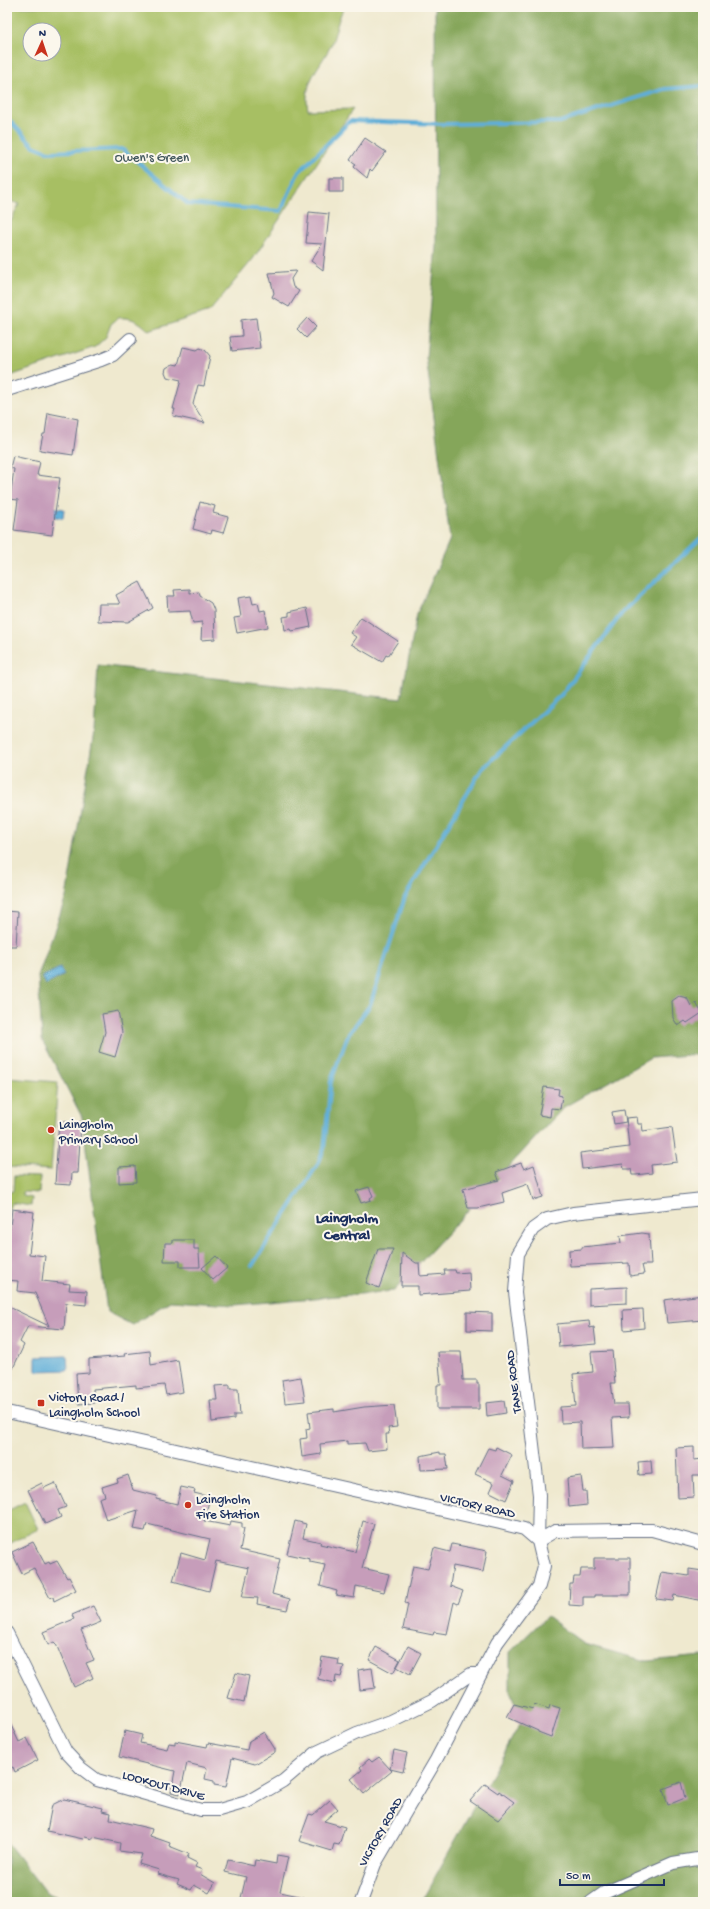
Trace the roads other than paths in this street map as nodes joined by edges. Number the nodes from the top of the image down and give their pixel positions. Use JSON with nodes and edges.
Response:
{"nodes":[{"id":1,"x":130,"y":339,"type":"dead end"},
{"id":2,"x":7,"y":390,"type":"edge"},
{"id":3,"x":703,"y":1199,"type":"edge"},
{"id":4,"x":7,"y":1412,"type":"edge"},
{"id":5,"x":538,"y":1541,"type":"junction"},
{"id":6,"x":703,"y":1544,"type":"edge"},
{"id":7,"x":7,"y":1633,"type":"edge"},
{"id":8,"x":481,"y":1674,"type":"junction"},
{"id":9,"x":703,"y":1858,"type":"edge"},
{"id":10,"x":361,"y":1902,"type":"edge"},
{"id":11,"x":591,"y":1902,"type":"edge"}],
"edges":[{"from":1,"to":2,"type":"street"},
{"from":3,"to":5,"type":"street","name":"TANE ROAD"},
{"from":4,"to":5,"type":"street","name":"VICTORY ROAD"},
{"from":5,"to":6,"type":"street"},
{"from":5,"to":8,"type":"street","name":"VICTORY ROAD"},
{"from":7,"to":8,"type":"street","name":"LOOKOUT DRIVE"},
{"from":8,"to":10,"type":"street","name":"VICTORY ROAD"},
{"from":9,"to":11,"type":"street"}]}
